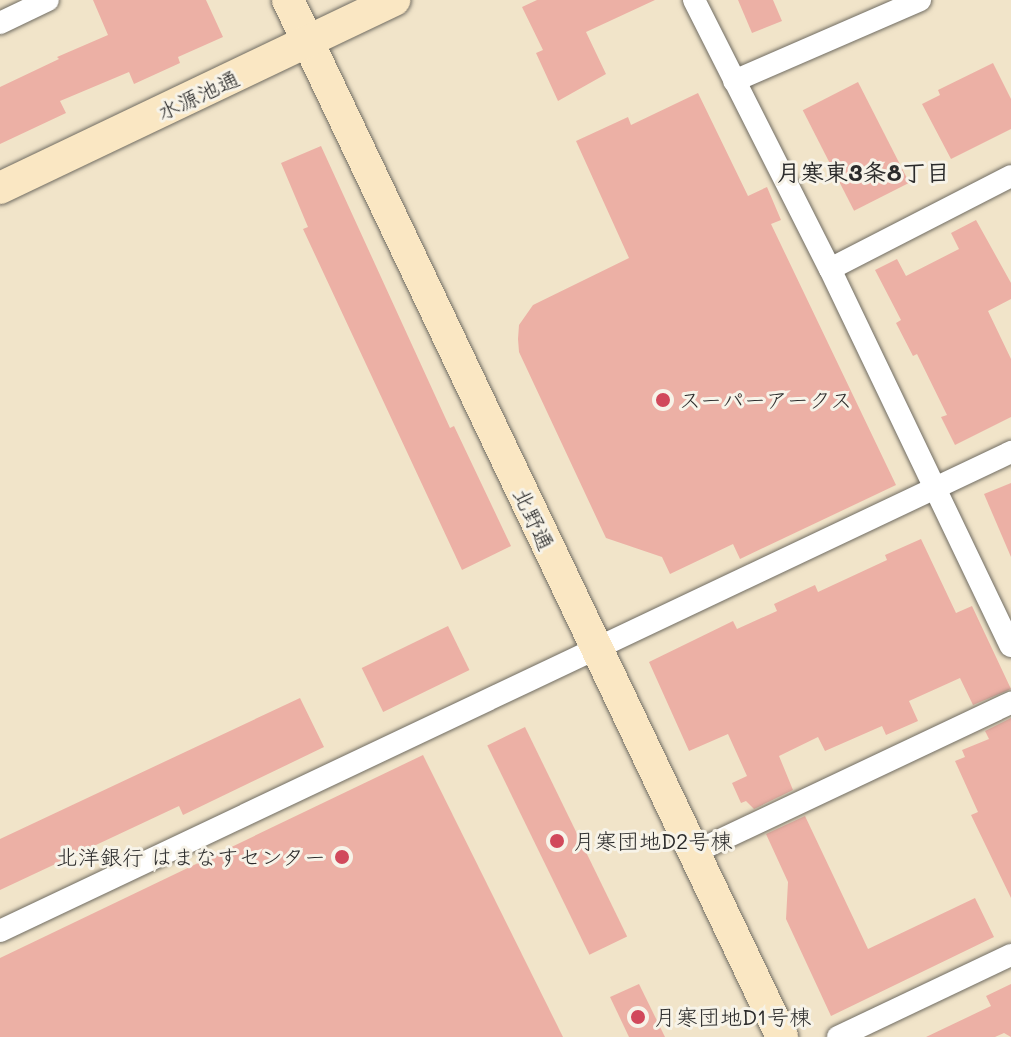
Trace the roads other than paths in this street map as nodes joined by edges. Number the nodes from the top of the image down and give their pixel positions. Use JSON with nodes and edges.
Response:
{"nodes":[{"id":1,"x":48,"y":0,"type":"edge"},
{"id":2,"x":288,"y":0,"type":"edge"},
{"id":3,"x":395,"y":0,"type":"edge"},
{"id":4,"x":694,"y":0,"type":"edge"},
{"id":5,"x":920,"y":0,"type":"edge"},
{"id":6,"x":0,"y":23,"type":"edge"},
{"id":7,"x":308,"y":43,"type":"junction"},
{"id":8,"x":734,"y":81,"type":"junction"},
{"id":9,"x":1011,"y":176,"type":"edge"},
{"id":10,"x":0,"y":188,"type":"edge"},
{"id":11,"x":830,"y":269,"type":"junction"},
{"id":12,"x":1011,"y":452,"type":"edge"},
{"id":13,"x":933,"y":487,"type":"junction"},
{"id":14,"x":1011,"y":646,"type":"edge"},
{"id":15,"x":595,"y":648,"type":"junction"},
{"id":16,"x":1011,"y":703,"type":"edge"},
{"id":17,"x":693,"y":853,"type":"junction"},
{"id":18,"x":0,"y":931,"type":"edge"},
{"id":19,"x":1011,"y":955,"type":"edge"},
{"id":20,"x":782,"y":1037,"type":"edge"},
{"id":21,"x":838,"y":1037,"type":"edge"}],
"edges":[{"from":1,"to":6,"type":"street"},
{"from":2,"to":7,"type":"street","name":"北野通"},
{"from":3,"to":7,"type":"street","name":"水源池通"},
{"from":4,"to":8,"type":"street"},
{"from":5,"to":8,"type":"street"},
{"from":7,"to":10,"type":"street","name":"水源池通"},
{"from":7,"to":15,"type":"street","name":"北野通"},
{"from":8,"to":11,"type":"street"},
{"from":9,"to":11,"type":"street"},
{"from":11,"to":13,"type":"street"},
{"from":12,"to":13,"type":"street"},
{"from":13,"to":14,"type":"street"},
{"from":13,"to":15,"type":"street"},
{"from":15,"to":17,"type":"street","name":"北野通"},
{"from":15,"to":18,"type":"street"},
{"from":16,"to":17,"type":"street"},
{"from":17,"to":20,"type":"street","name":"北野通"},
{"from":19,"to":21,"type":"street"}]}
